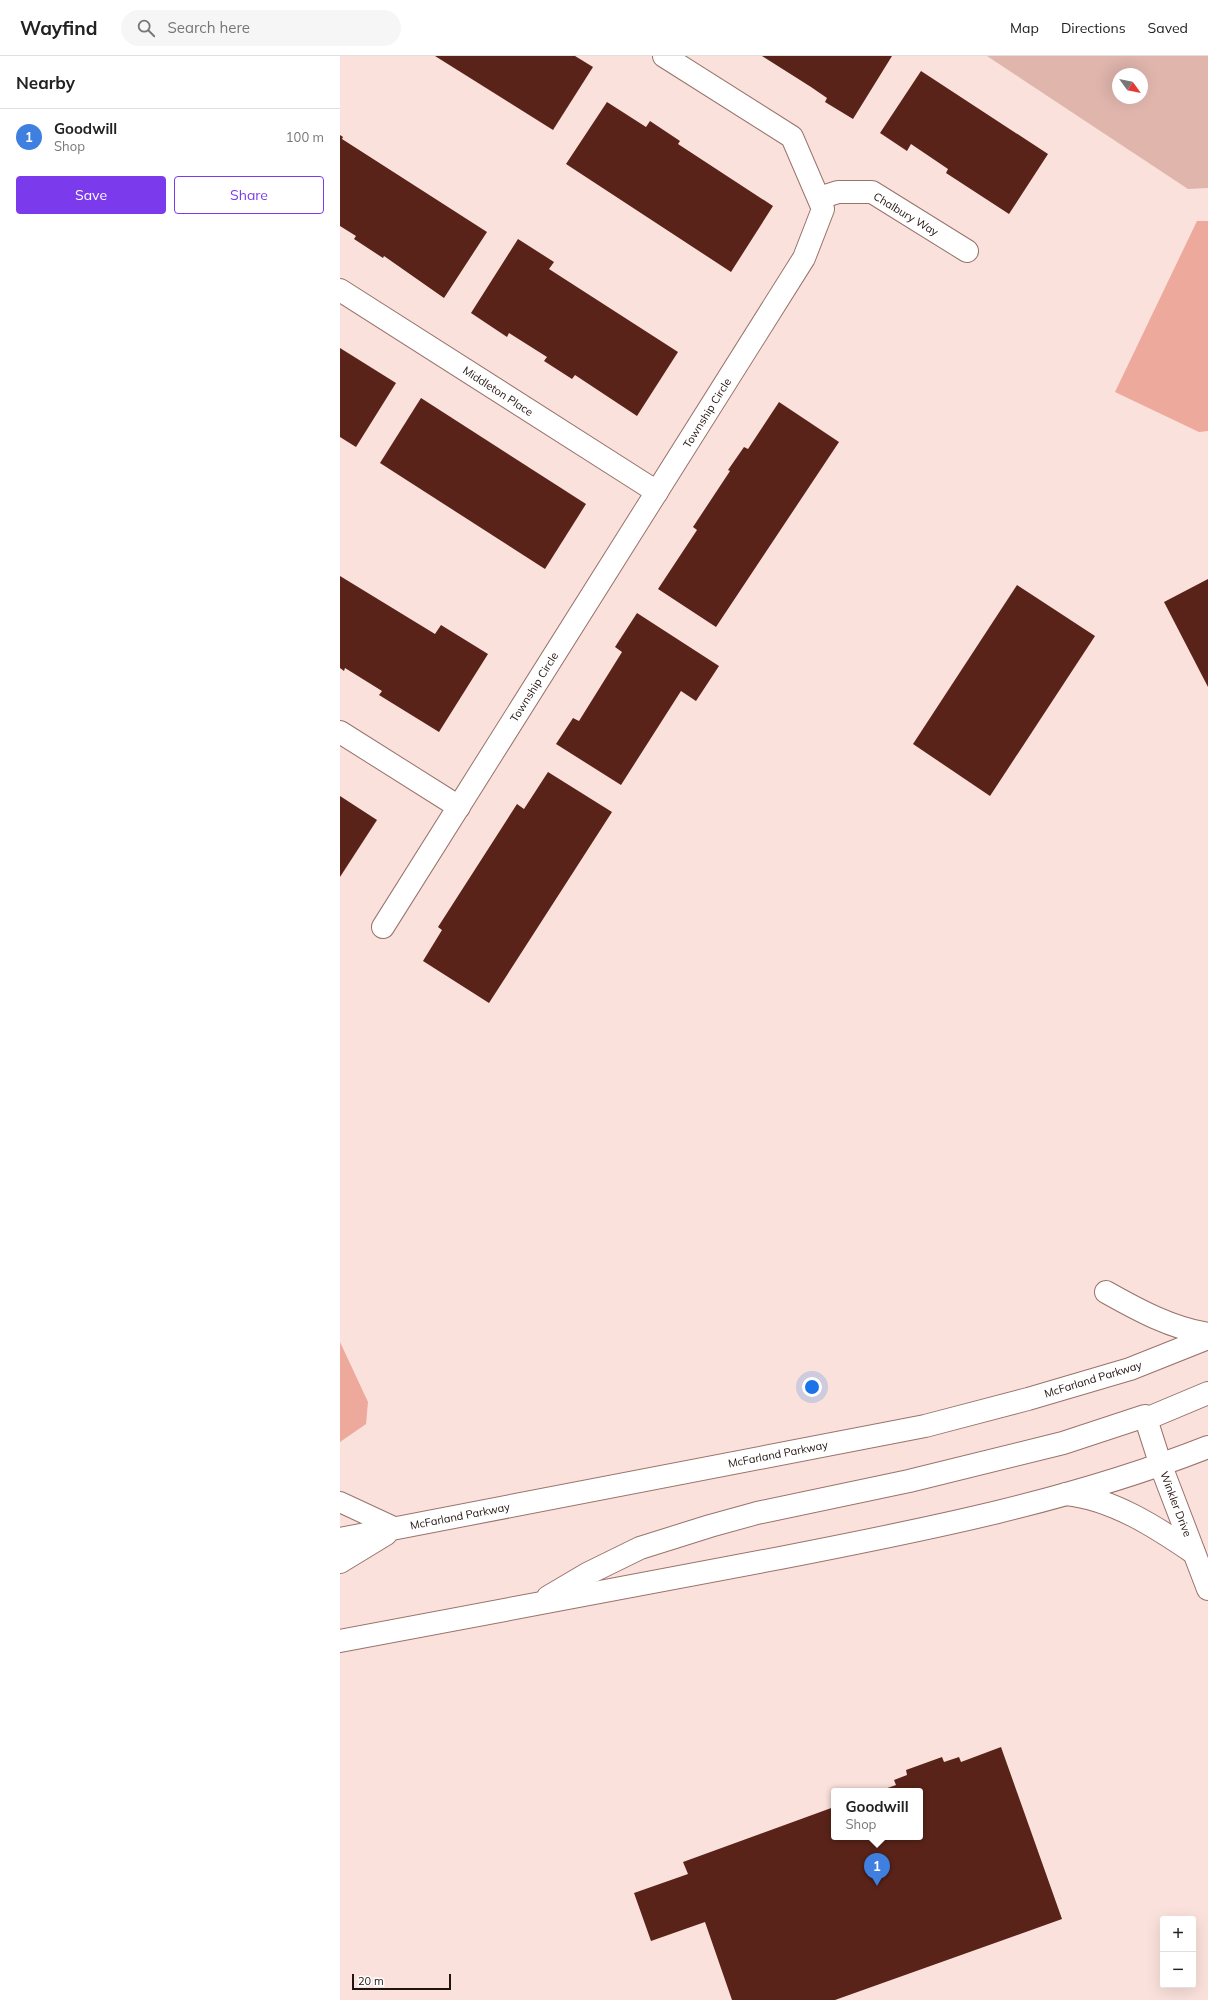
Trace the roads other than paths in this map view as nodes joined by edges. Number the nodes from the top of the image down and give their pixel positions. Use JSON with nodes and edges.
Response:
{"nodes":[{"id":1,"x":664,"y":56,"type":"edge"},
{"id":2,"x":818,"y":198,"type":"junction"},
{"id":3,"x":967,"y":251,"type":"dead end"},
{"id":4,"x":340,"y":290,"type":"edge"},
{"id":5,"x":657,"y":492,"type":"junction"},
{"id":6,"x":340,"y":732,"type":"edge"},
{"id":7,"x":459,"y":807,"type":"junction"},
{"id":8,"x":383,"y":927,"type":"dead end"},
{"id":9,"x":1106,"y":1292,"type":"dead end"},
{"id":10,"x":1208,"y":1334,"type":"edge"},
{"id":11,"x":1208,"y":1338,"type":"edge"},
{"id":12,"x":1208,"y":1393,"type":"edge"},
{"id":13,"x":1146,"y":1417,"type":"junction"},
{"id":14,"x":1208,"y":1447,"type":"edge"},
{"id":15,"x":1161,"y":1466,"type":"junction"},
{"id":16,"x":1062,"y":1494,"type":"junction"},
{"id":17,"x":340,"y":1502,"type":"edge"},
{"id":18,"x":396,"y":1528,"type":"junction"},
{"id":19,"x":340,"y":1539,"type":"edge"},
{"id":20,"x":1194,"y":1553,"type":"junction"},
{"id":21,"x":340,"y":1562,"type":"edge"},
{"id":22,"x":1208,"y":1589,"type":"edge"},
{"id":23,"x":535,"y":1604,"type":"junction"},
{"id":24,"x":340,"y":1641,"type":"edge"}],
"edges":[{"from":1,"to":2,"type":"main road","name":"Township Circle"},
{"from":2,"to":3,"type":"main road","name":"Chalbury Way"},
{"from":2,"to":5,"type":"main road","name":"Township Circle"},
{"from":4,"to":5,"type":"main road","name":"Middleton Place"},
{"from":5,"to":7,"type":"main road","name":"Township Circle"},
{"from":6,"to":7,"type":"main road"},
{"from":7,"to":8,"type":"main road","name":"Township Circle"},
{"from":9,"to":10,"type":"main road"},
{"from":11,"to":18,"type":"main road","name":"McFarland Parkway"},
{"from":12,"to":13,"type":"main road"},
{"from":13,"to":15,"type":"main road","name":"Winkler Drive"},
{"from":13,"to":23,"type":"main road"},
{"from":14,"to":15,"type":"main road"},
{"from":15,"to":16,"type":"main road"},
{"from":15,"to":20,"type":"main road","name":"Winkler Drive"},
{"from":16,"to":20,"type":"main road"},
{"from":16,"to":23,"type":"main road"},
{"from":17,"to":18,"type":"lane"},
{"from":18,"to":19,"type":"main road","name":"McFarland Parkway"},
{"from":18,"to":21,"type":"main road"},
{"from":20,"to":22,"type":"main road","name":"Winkler Drive"},
{"from":23,"to":24,"type":"main road"}]}
